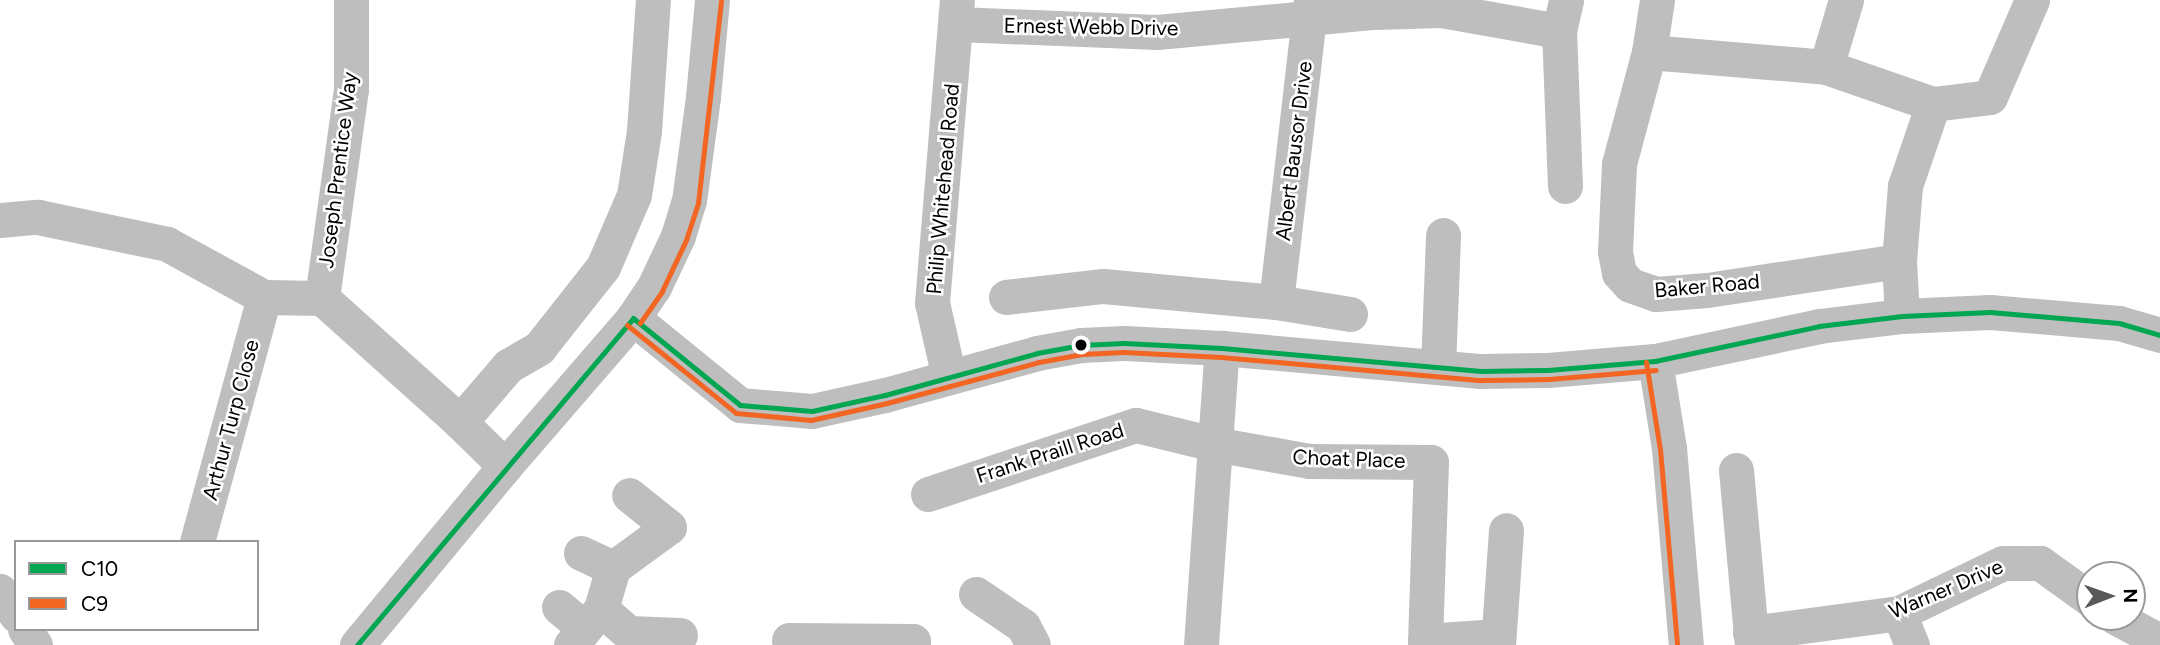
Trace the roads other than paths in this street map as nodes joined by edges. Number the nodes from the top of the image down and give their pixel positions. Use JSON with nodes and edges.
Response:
{"nodes":[{"id":1,"x":351,"y":0,"type":"edge"},
{"id":2,"x":1657,"y":0,"type":"edge"},
{"id":3,"x":1846,"y":0,"type":"edge"},
{"id":4,"x":2032,"y":0,"type":"edge"},
{"id":5,"x":652,"y":5,"type":"edge"},
{"id":6,"x":711,"y":7,"type":"edge"},
{"id":7,"x":1310,"y":9,"type":"edge"},
{"id":8,"x":957,"y":12,"type":"edge"},
{"id":9,"x":1563,"y":15,"type":"edge"},
{"id":10,"x":1649,"y":52,"type":"junction"},
{"id":11,"x":1826,"y":67,"type":"junction"},
{"id":12,"x":1933,"y":104,"type":"junction"},
{"id":13,"x":1565,"y":186,"type":"dead end"},
{"id":14,"x":0,"y":220,"type":"edge"},
{"id":15,"x":1443,"y":235,"type":"dead end"},
{"id":16,"x":1899,"y":261,"type":"junction"},
{"id":17,"x":1006,"y":297,"type":"dead end"},
{"id":18,"x":264,"y":298,"type":"junction"},
{"id":19,"x":322,"y":298,"type":"junction"},
{"id":20,"x":1276,"y":302,"type":"junction"},
{"id":21,"x":1350,"y":314,"type":"dead end"},
{"id":22,"x":2160,"y":315,"type":"edge"},
{"id":23,"x":1902,"y":316,"type":"junction"},
{"id":24,"x":633,"y":318,"type":"junction"},
{"id":25,"x":2119,"y":323,"type":"junction"},
{"id":26,"x":2160,"y":335,"type":"edge"},
{"id":27,"x":1222,"y":348,"type":"junction"},
{"id":28,"x":1655,"y":361,"type":"junction"},
{"id":29,"x":1438,"y":367,"type":"junction"},
{"id":30,"x":949,"y":377,"type":"junction"},
{"id":31,"x":460,"y":422,"type":"junction"},
{"id":32,"x":1214,"y":444,"type":"junction"},
{"id":33,"x":505,"y":466,"type":"junction"},
{"id":34,"x":1736,"y":470,"type":"dead end"},
{"id":35,"x":928,"y":494,"type":"dead end"},
{"id":36,"x":629,"y":495,"type":"dead end"},
{"id":37,"x":1506,"y":530,"type":"dead end"},
{"id":38,"x":198,"y":540,"type":"edge"},
{"id":39,"x":581,"y":553,"type":"dead end"},
{"id":40,"x":613,"y":568,"type":"junction"},
{"id":41,"x":2076,"y":588,"type":"edge"},
{"id":42,"x":0,"y":591,"type":"edge"},
{"id":43,"x":976,"y":594,"type":"dead end"},
{"id":44,"x":14,"y":612,"type":"edge"},
{"id":45,"x":1899,"y":613,"type":"junction"},
{"id":46,"x":579,"y":622,"type":"edge"},
{"id":47,"x":2141,"y":631,"type":"edge"},
{"id":48,"x":680,"y":635,"type":"dead end"},
{"id":49,"x":1751,"y":639,"type":"edge"},
{"id":50,"x":789,"y":640,"type":"dead end"},
{"id":51,"x":1498,"y":640,"type":"edge"},
{"id":52,"x":369,"y":641,"type":"edge"},
{"id":53,"x":2160,"y":641,"type":"edge"},
{"id":54,"x":1425,"y":643,"type":"edge"},
{"id":55,"x":912,"y":645,"type":"edge"},
{"id":56,"x":1033,"y":645,"type":"edge"},
{"id":57,"x":1200,"y":645,"type":"edge"},
{"id":58,"x":1686,"y":645,"type":"edge"},
{"id":59,"x":1912,"y":645,"type":"edge"}],
"edges":[{"from":1,"to":19,"type":"street","name":"Joseph Prentice Way"},
{"from":2,"to":10,"type":"street","name":"Baker Road"},
{"from":3,"to":11,"type":"street"},
{"from":4,"to":12,"type":"street"},
{"from":5,"to":6,"type":"street"},
{"from":5,"to":31,"type":"street"},
{"from":6,"to":24,"type":"street"},
{"from":7,"to":8,"type":"street","name":"Ernest Webb Drive"},
{"from":7,"to":9,"type":"street","name":"Ernest Webb Drive"},
{"from":7,"to":20,"type":"street","name":"Albert Bausor Drive"},
{"from":8,"to":30,"type":"street","name":"Philip Whitehead Road"},
{"from":9,"to":13,"type":"street","name":"Ernest Webb Drive"},
{"from":10,"to":11,"type":"street"},
{"from":10,"to":16,"type":"street","name":"Baker Road"},
{"from":11,"to":12,"type":"street"},
{"from":12,"to":16,"type":"street"},
{"from":14,"to":18,"type":"street","name":"Joseph Prentice Way"},
{"from":15,"to":29,"type":"street"},
{"from":16,"to":23,"type":"street"},
{"from":17,"to":20,"type":"street"},
{"from":18,"to":19,"type":"street","name":"Joseph Prentice Way"},
{"from":18,"to":38,"type":"street","name":"Arthur Turp Close"},
{"from":19,"to":31,"type":"street","name":"Joseph Prentice Way"},
{"from":20,"to":21,"type":"street"},
{"from":22,"to":25,"type":"street"},
{"from":23,"to":25,"type":"street"},
{"from":23,"to":28,"type":"street"},
{"from":24,"to":30,"type":"street"},
{"from":24,"to":33,"type":"street"},
{"from":25,"to":26,"type":"street"},
{"from":27,"to":29,"type":"street"},
{"from":27,"to":30,"type":"street"},
{"from":27,"to":32,"type":"street"},
{"from":28,"to":29,"type":"street"},
{"from":28,"to":58,"type":"street"},
{"from":31,"to":33,"type":"street","name":"Joseph Prentice Way"},
{"from":32,"to":35,"type":"street","name":"Frank Praill Road"},
{"from":32,"to":54,"type":"street","name":"Choat Place"},
{"from":32,"to":57,"type":"street"},
{"from":33,"to":52,"type":"street"},
{"from":34,"to":49,"type":"street","name":"Warner Drive"},
{"from":36,"to":40,"type":"street"},
{"from":37,"to":51,"type":"street","name":"Choat Place"},
{"from":39,"to":40,"type":"street"},
{"from":40,"to":46,"type":"street"},
{"from":41,"to":45,"type":"street","name":"Warner Drive"},
{"from":42,"to":44,"type":"street"},
{"from":43,"to":56,"type":"street"},
{"from":45,"to":49,"type":"street","name":"Warner Drive"},
{"from":45,"to":59,"type":"street"},
{"from":46,"to":48,"type":"street"},
{"from":47,"to":53,"type":"street"},
{"from":50,"to":55,"type":"street"},
{"from":51,"to":54,"type":"street","name":"Choat Place"}]}
